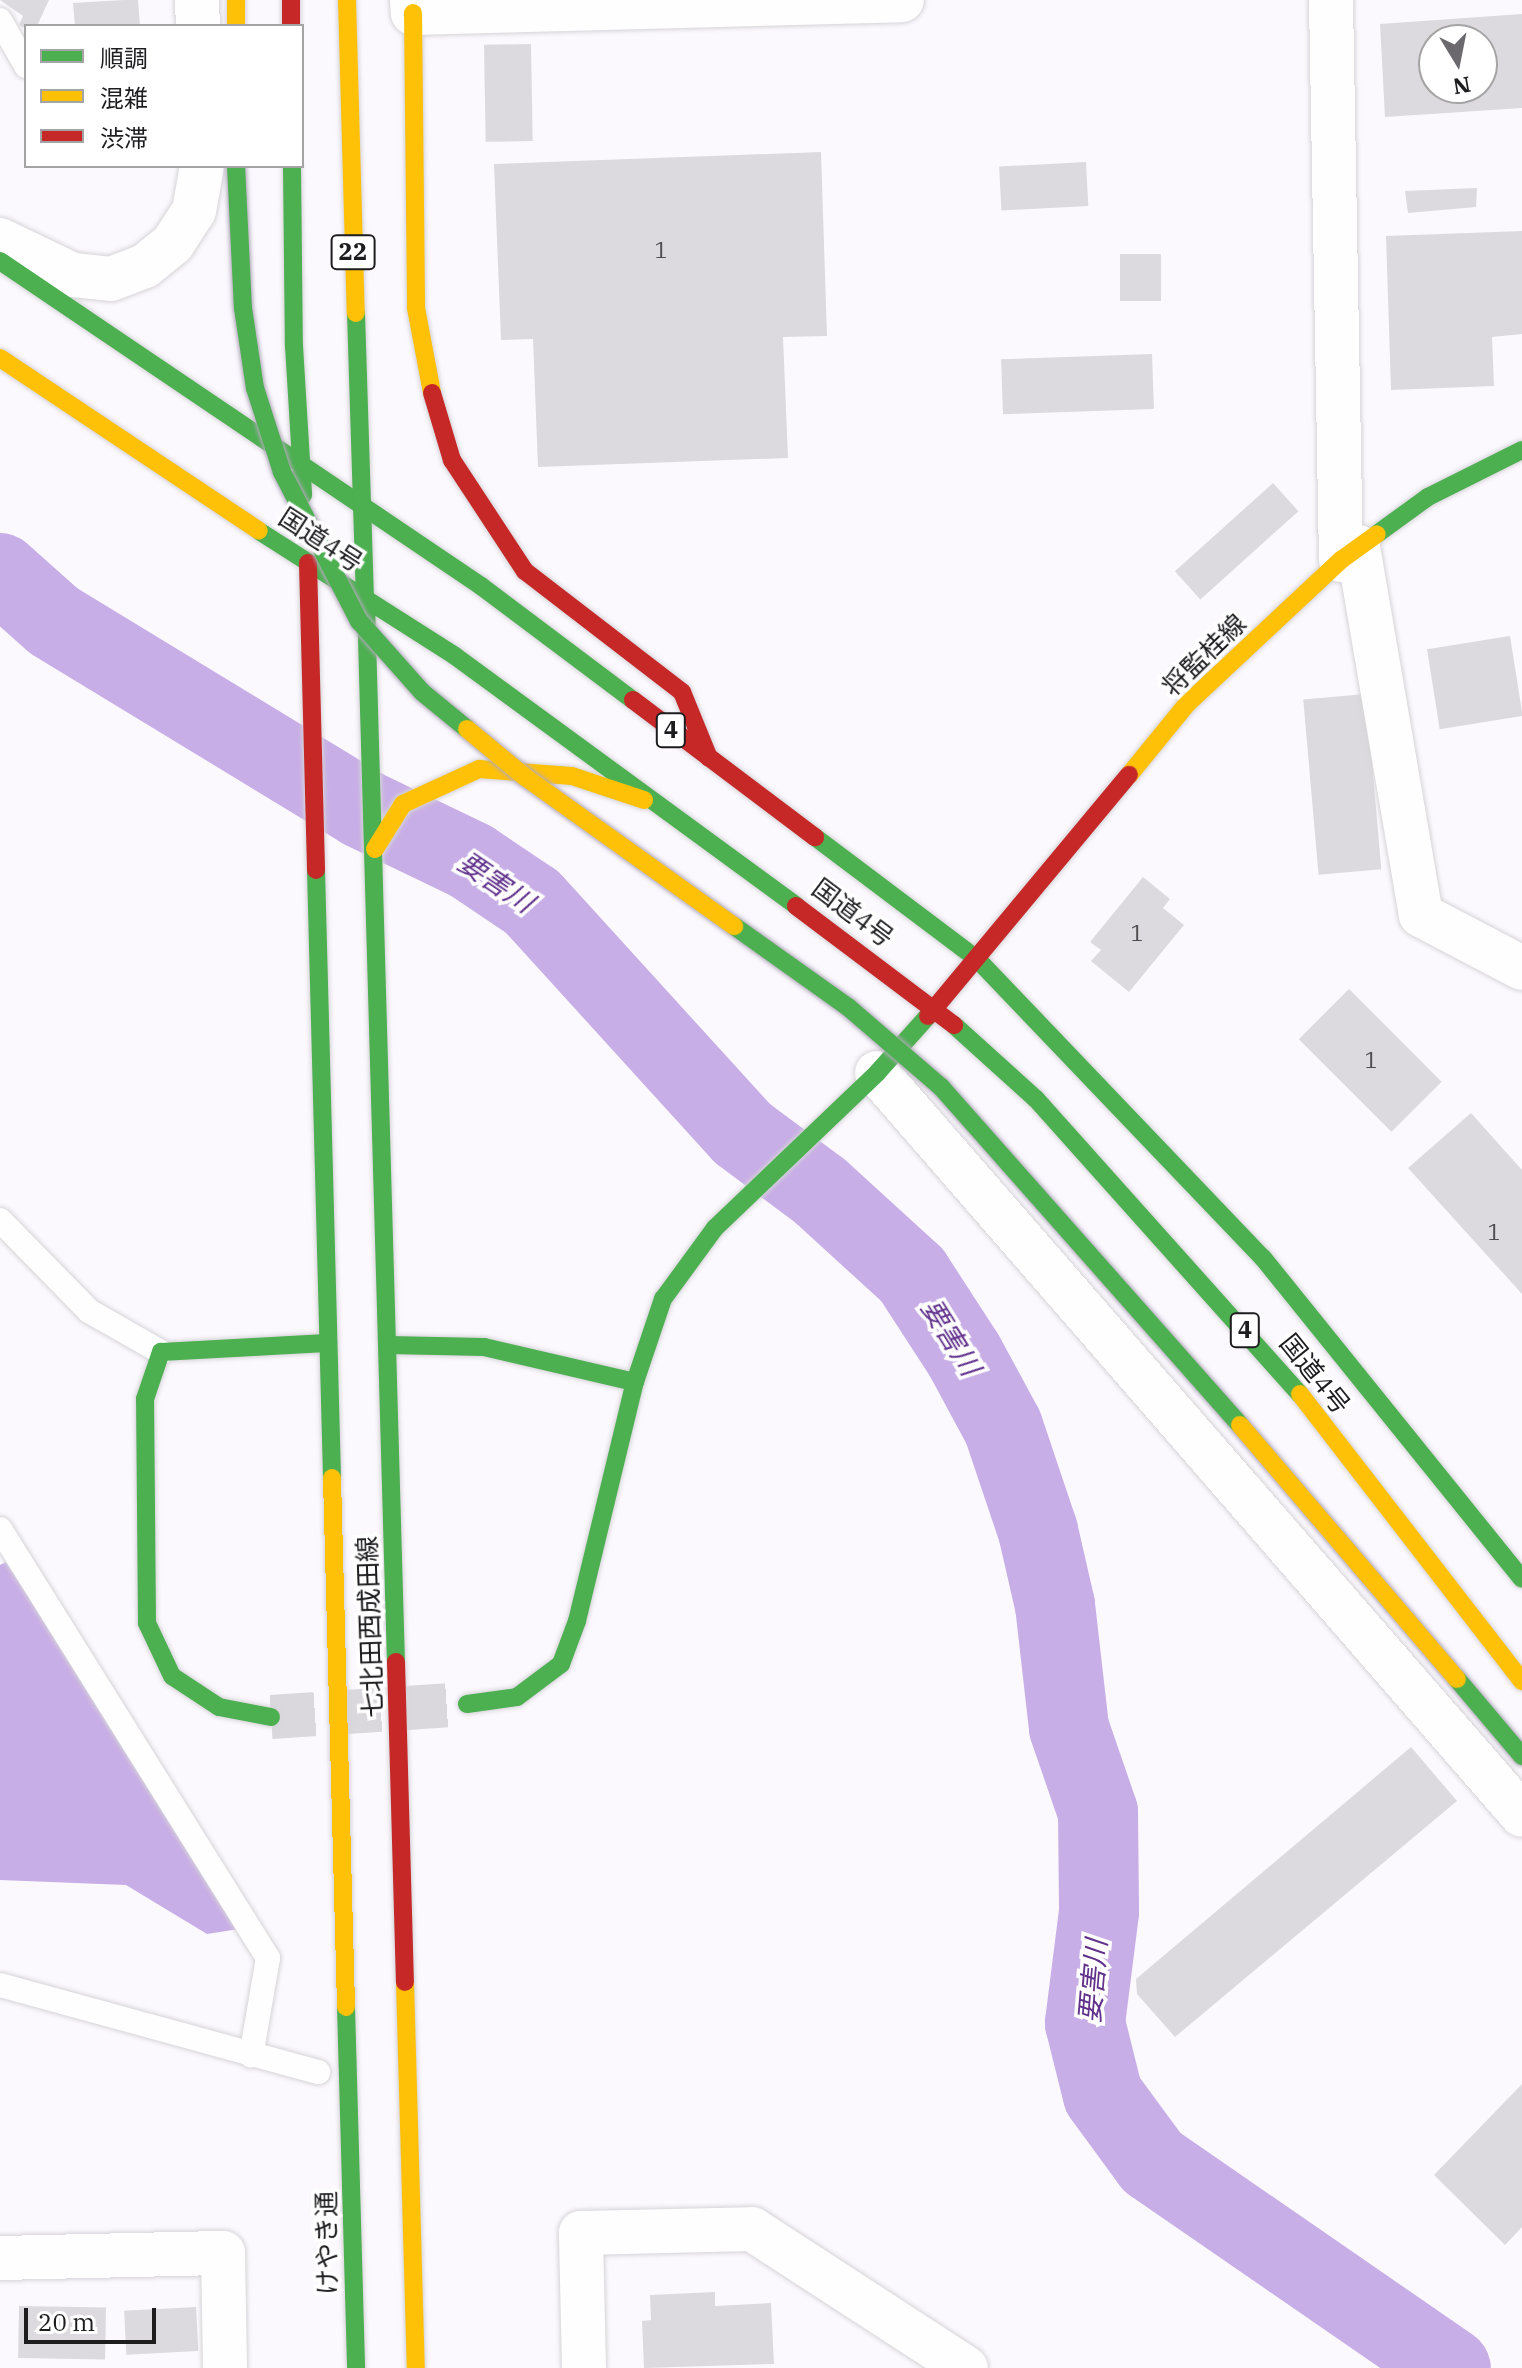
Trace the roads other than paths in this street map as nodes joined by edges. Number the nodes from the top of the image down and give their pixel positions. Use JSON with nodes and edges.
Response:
{"nodes":[{"id":1,"x":197,"y":0,"type":"edge"},
{"id":2,"x":236,"y":0,"type":"edge"},
{"id":3,"x":291,"y":0,"type":"edge"},
{"id":4,"x":347,"y":0,"type":"edge"},
{"id":5,"x":902,"y":0,"type":"edge"},
{"id":6,"x":1331,"y":0,"type":"edge"},
{"id":7,"x":682,"y":3,"type":"edge"},
{"id":8,"x":413,"y":6,"type":"edge"},
{"id":9,"x":0,"y":20,"type":"edge"},
{"id":10,"x":198,"y":24,"type":"edge"},
{"id":11,"x":236,"y":24,"type":"edge"},
{"id":12,"x":291,"y":24,"type":"edge"},
{"id":13,"x":24,"y":62,"type":"edge"},
{"id":14,"x":202,"y":168,"type":"edge"},
{"id":15,"x":236,"y":168,"type":"edge"},
{"id":16,"x":292,"y":168,"type":"edge"},
{"id":17,"x":0,"y":240,"type":"edge"},
{"id":18,"x":0,"y":261,"type":"edge"},
{"id":19,"x":0,"y":358,"type":"edge"},
{"id":20,"x":1522,"y":450,"type":"edge"},
{"id":21,"x":301,"y":465,"type":"junction"},
{"id":22,"x":361,"y":504,"type":"junction"},
{"id":23,"x":1350,"y":553,"type":"junction"},
{"id":24,"x":308,"y":563,"type":"junction"},
{"id":25,"x":365,"y":599,"type":"junction"},
{"id":26,"x":710,"y":761,"type":"junction"},
{"id":27,"x":661,"y":806,"type":"junction"},
{"id":28,"x":375,"y":849,"type":"junction"},
{"id":29,"x":978,"y":960,"type":"junction"},
{"id":30,"x":1522,"y":968,"type":"edge"},
{"id":31,"x":935,"y":1008,"type":"junction"},
{"id":32,"x":877,"y":1073,"type":"junction"},
{"id":33,"x":0,"y":1220,"type":"edge"},
{"id":34,"x":327,"y":1343,"type":"junction"},
{"id":35,"x":388,"y":1345,"type":"junction"},
{"id":36,"x":161,"y":1352,"type":"junction"},
{"id":37,"x":635,"y":1382,"type":"junction"},
{"id":38,"x":0,"y":1529,"type":"edge"},
{"id":39,"x":1522,"y":1579,"type":"edge"},
{"id":40,"x":1522,"y":1681,"type":"edge"},
{"id":41,"x":467,"y":1704,"type":"tunnel mouth"},
{"id":42,"x":271,"y":1717,"type":"tunnel mouth"},
{"id":43,"x":1522,"y":1756,"type":"edge"},
{"id":44,"x":1522,"y":1815,"type":"edge"},
{"id":45,"x":0,"y":1985,"type":"edge"},
{"id":46,"x":251,"y":2056,"type":"junction"},
{"id":47,"x":318,"y":2072,"type":"dead end"},
{"id":48,"x":0,"y":2258,"type":"edge"},
{"id":49,"x":225,"y":2368,"type":"edge"},
{"id":50,"x":356,"y":2368,"type":"edge"},
{"id":51,"x":416,"y":2368,"type":"edge"},
{"id":52,"x":584,"y":2368,"type":"edge"},
{"id":53,"x":966,"y":2368,"type":"edge"}],
"edges":[{"from":1,"to":10,"type":"street"},
{"from":2,"to":11,"type":"main road"},
{"from":3,"to":12,"type":"main road"},
{"from":4,"to":22,"type":"main road","number":"22"},
{"from":5,"to":7,"type":"street"},
{"from":6,"to":23,"type":"street"},
{"from":7,"to":8,"type":"street"},
{"from":8,"to":26,"type":"main road"},
{"from":9,"to":13,"type":"lane"},
{"from":14,"to":17,"type":"street"},
{"from":15,"to":43,"type":"main road","bridge":true},
{"from":16,"to":21,"type":"main road","number":"22"},
{"from":18,"to":21,"type":"main road","name":"国道4号","number":"4"},
{"from":19,"to":24,"type":"main road","name":"国道4号","number":"4"},
{"from":20,"to":23,"type":"main road","name":"将監桂線"},
{"from":21,"to":22,"type":"main road","name":"国道4号","number":"4"},
{"from":21,"to":24,"type":"main road","number":"22"},
{"from":22,"to":25,"type":"main road","number":"22"},
{"from":22,"to":26,"type":"main road","name":"国道4号","number":"4"},
{"from":23,"to":29,"type":"main road","name":"将監桂線"},
{"from":23,"to":30,"type":"street"},
{"from":24,"to":25,"type":"main road","name":"国道4号","number":"4"},
{"from":24,"to":34,"type":"main road","name":"けやき通"},
{"from":25,"to":27,"type":"main road","name":"国道4号","number":"4"},
{"from":25,"to":28,"type":"main road","name":"七北田西成田線"},
{"from":26,"to":29,"type":"main road","name":"国道4号","number":"4"},
{"from":27,"to":28,"type":"main road"},
{"from":27,"to":31,"type":"main road","name":"国道4号","number":"4"},
{"from":28,"to":35,"type":"main road","name":"七北田西成田線"},
{"from":29,"to":31,"type":"main road","name":"将監桂線"},
{"from":29,"to":39,"type":"main road","name":"国道4号","number":"4"},
{"from":31,"to":32,"type":"main road","name":"将監桂線"},
{"from":31,"to":40,"type":"main road","name":"国道4号","number":"4"},
{"from":32,"to":37,"type":"main road","name":"将監桂線"},
{"from":32,"to":44,"type":"street"},
{"from":33,"to":36,"type":"lane"},
{"from":34,"to":36,"type":"main road"},
{"from":34,"to":50,"type":"main road","name":"けやき通"},
{"from":35,"to":37,"type":"main road"},
{"from":35,"to":51,"type":"main road","name":"七北田西成田線"},
{"from":36,"to":42,"type":"main road"},
{"from":37,"to":41,"type":"main road","name":"将監桂線"},
{"from":38,"to":46,"type":"lane"},
{"from":45,"to":46,"type":"lane"},
{"from":46,"to":47,"type":"lane"},
{"from":48,"to":49,"type":"street"},
{"from":52,"to":53,"type":"street"}]}
